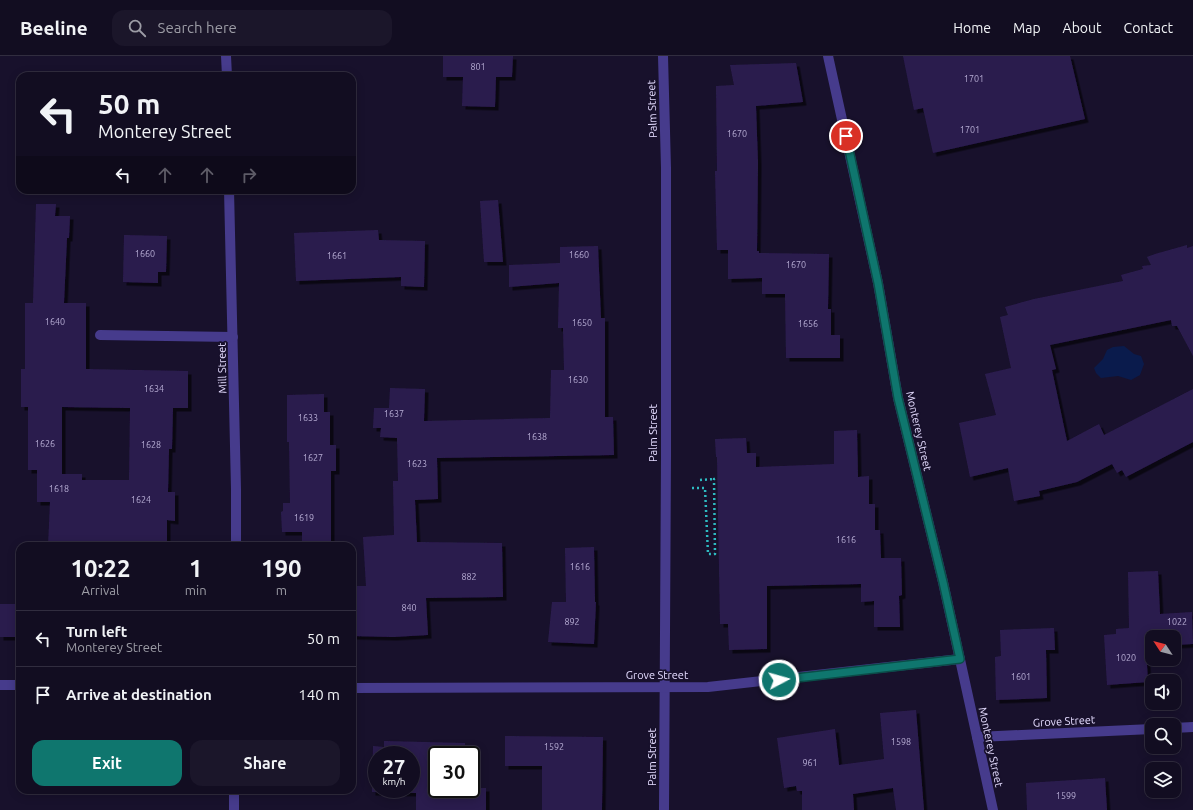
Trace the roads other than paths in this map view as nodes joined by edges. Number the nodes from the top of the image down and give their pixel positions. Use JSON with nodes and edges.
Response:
{"nodes":[{"id":1,"x":226,"y":56,"type":"edge"},
{"id":2,"x":662,"y":56,"type":"edge"},
{"id":3,"x":828,"y":56,"type":"edge"},
{"id":4,"x":227,"y":72,"type":"edge"},
{"id":5,"x":229,"y":194,"type":"edge"},
{"id":6,"x":100,"y":335,"type":"dead end"},
{"id":7,"x":233,"y":337,"type":"junction"},
{"id":8,"x":236,"y":542,"type":"edge"},
{"id":9,"x":960,"y":659,"type":"junction"},
{"id":10,"x":0,"y":685,"type":"edge"},
{"id":11,"x":16,"y":685,"type":"edge"},
{"id":12,"x":356,"y":688,"type":"edge"},
{"id":13,"x":664,"y":688,"type":"junction"},
{"id":14,"x":1181,"y":728,"type":"edge"},
{"id":15,"x":1193,"y":728,"type":"edge"},
{"id":16,"x":1145,"y":729,"type":"edge"},
{"id":17,"x":977,"y":738,"type":"junction"},
{"id":18,"x":234,"y":794,"type":"edge"},
{"id":19,"x":234,"y":810,"type":"edge"},
{"id":20,"x":664,"y":810,"type":"edge"},
{"id":21,"x":993,"y":810,"type":"edge"}],
"edges":[{"from":1,"to":4,"type":"street"},
{"from":2,"to":13,"type":"street","name":"Palm Street"},
{"from":3,"to":9,"type":"street","name":"Monterey Street"},
{"from":5,"to":7,"type":"street","name":"Mill Street"},
{"from":6,"to":7,"type":"street"},
{"from":7,"to":8,"type":"street","name":"Mill Street"},
{"from":9,"to":13,"type":"street","name":"Grove Street"},
{"from":9,"to":17,"type":"street","name":"Monterey Street"},
{"from":10,"to":11,"type":"street"},
{"from":12,"to":13,"type":"street","name":"Grove Street"},
{"from":13,"to":20,"type":"street","name":"Palm Street"},
{"from":14,"to":15,"type":"street"},
{"from":16,"to":17,"type":"street","name":"Grove Street"},
{"from":17,"to":21,"type":"street","name":"Monterey Street"},
{"from":18,"to":19,"type":"street"}]}
